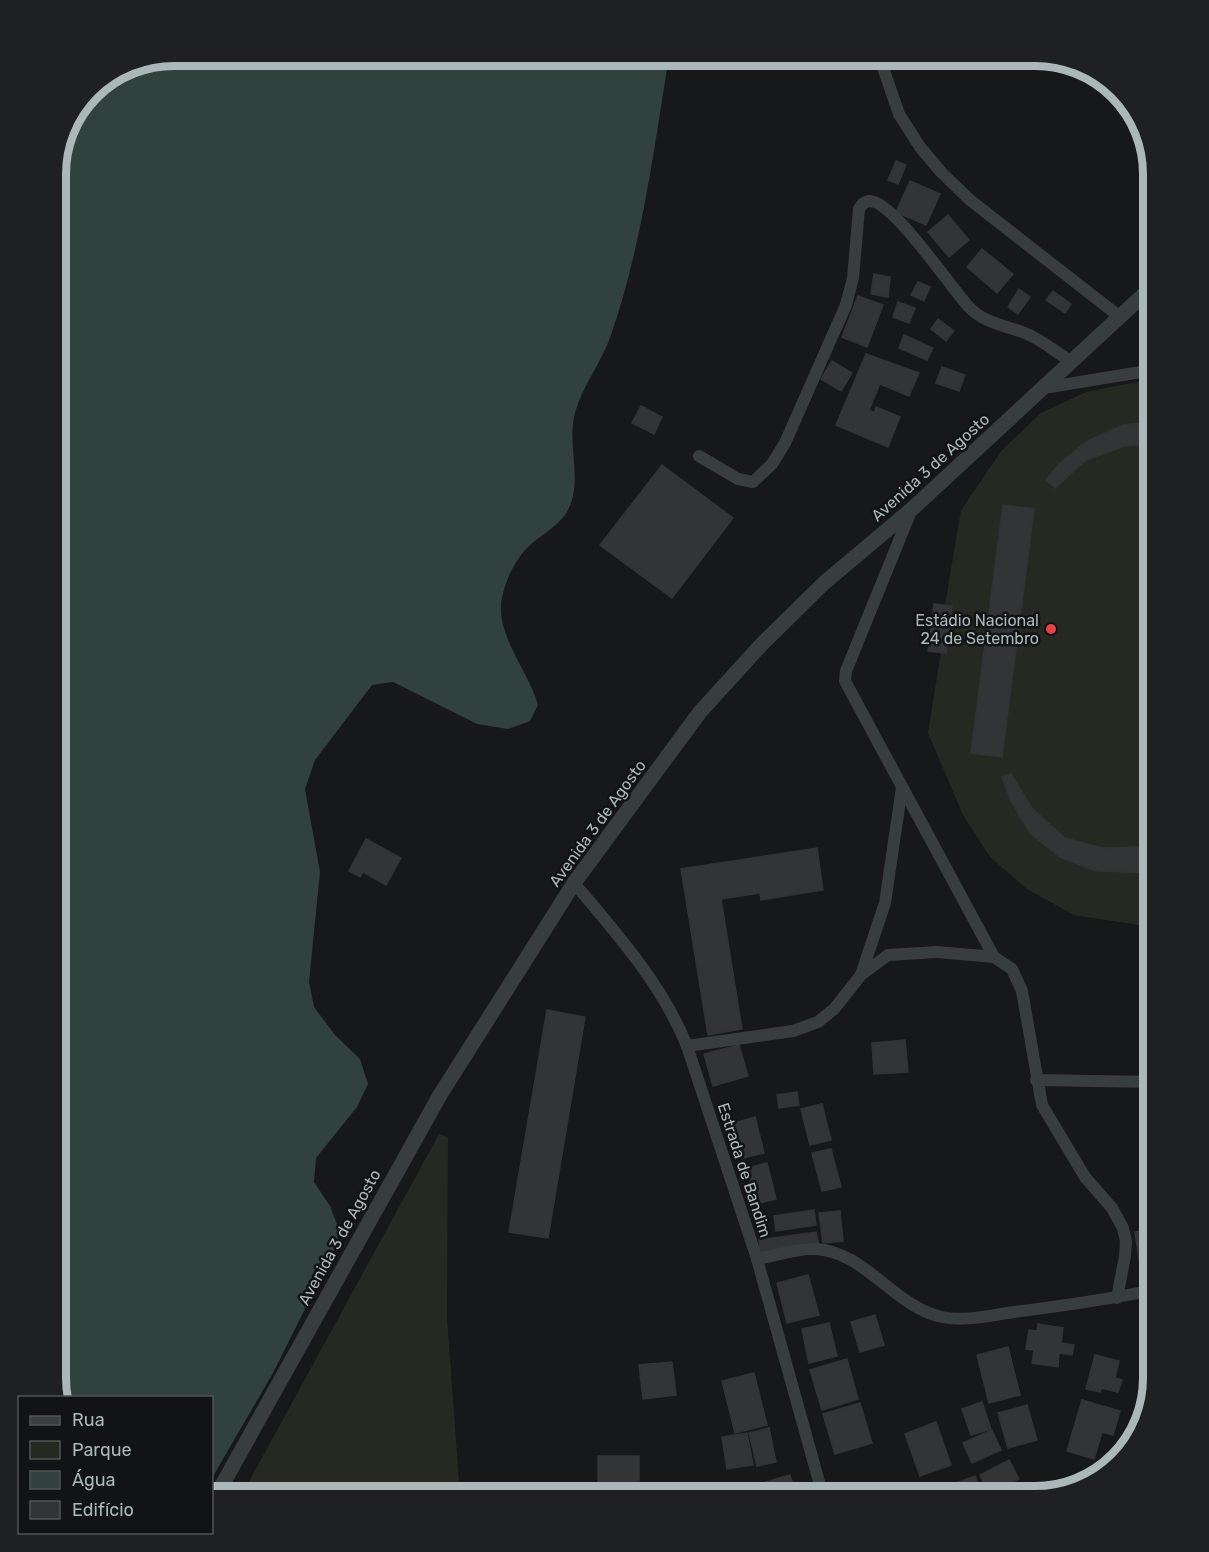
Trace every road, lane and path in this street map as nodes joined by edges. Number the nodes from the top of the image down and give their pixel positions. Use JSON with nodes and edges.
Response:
{"nodes":[{"id":1,"x":882,"y":66,"type":"edge"},
{"id":2,"x":1143,"y":296,"type":"edge"},
{"id":3,"x":1120,"y":316,"type":"junction"},
{"id":4,"x":1071,"y":362,"type":"junction"},
{"id":5,"x":1143,"y":372,"type":"edge"},
{"id":6,"x":1044,"y":388,"type":"junction"},
{"id":7,"x":699,"y":456,"type":"dead end"},
{"id":8,"x":912,"y":509,"type":"junction"},
{"id":9,"x":902,"y":787,"type":"junction"},
{"id":10,"x":574,"y":884,"type":"junction"},
{"id":11,"x":994,"y":957,"type":"junction"},
{"id":12,"x":861,"y":975,"type":"junction"},
{"id":13,"x":687,"y":1046,"type":"junction"},
{"id":14,"x":1036,"y":1080,"type":"junction"},
{"id":15,"x":1143,"y":1083,"type":"edge"},
{"id":16,"x":757,"y":1259,"type":"junction"},
{"id":17,"x":1143,"y":1292,"type":"edge"},
{"id":18,"x":1117,"y":1298,"type":"junction"},
{"id":19,"x":222,"y":1486,"type":"edge"},
{"id":20,"x":819,"y":1486,"type":"edge"}],
"edges":[{"from":1,"to":3,"type":"street"},
{"from":2,"to":3,"type":"street","name":"Avenida 3 de Agosto"},
{"from":3,"to":4,"type":"street","name":"Avenida 3 de Agosto"},
{"from":4,"to":6,"type":"street","name":"Avenida 3 de Agosto"},
{"from":4,"to":7,"type":"street"},
{"from":5,"to":6,"type":"street"},
{"from":6,"to":8,"type":"street","name":"Avenida 3 de Agosto"},
{"from":8,"to":9,"type":"street"},
{"from":8,"to":10,"type":"street","name":"Avenida 3 de Agosto"},
{"from":9,"to":11,"type":"street"},
{"from":9,"to":12,"type":"street"},
{"from":10,"to":13,"type":"street","name":"Estrada de Bandim"},
{"from":10,"to":19,"type":"street","name":"Avenida 3 de Agosto"},
{"from":11,"to":12,"type":"street"},
{"from":11,"to":14,"type":"street"},
{"from":12,"to":13,"type":"street"},
{"from":13,"to":16,"type":"street","name":"Estrada de Bandim"},
{"from":14,"to":15,"type":"street"},
{"from":14,"to":18,"type":"street"},
{"from":16,"to":18,"type":"street"},
{"from":16,"to":20,"type":"street","name":"Estrada de Bandim"},
{"from":17,"to":18,"type":"street"}]}
